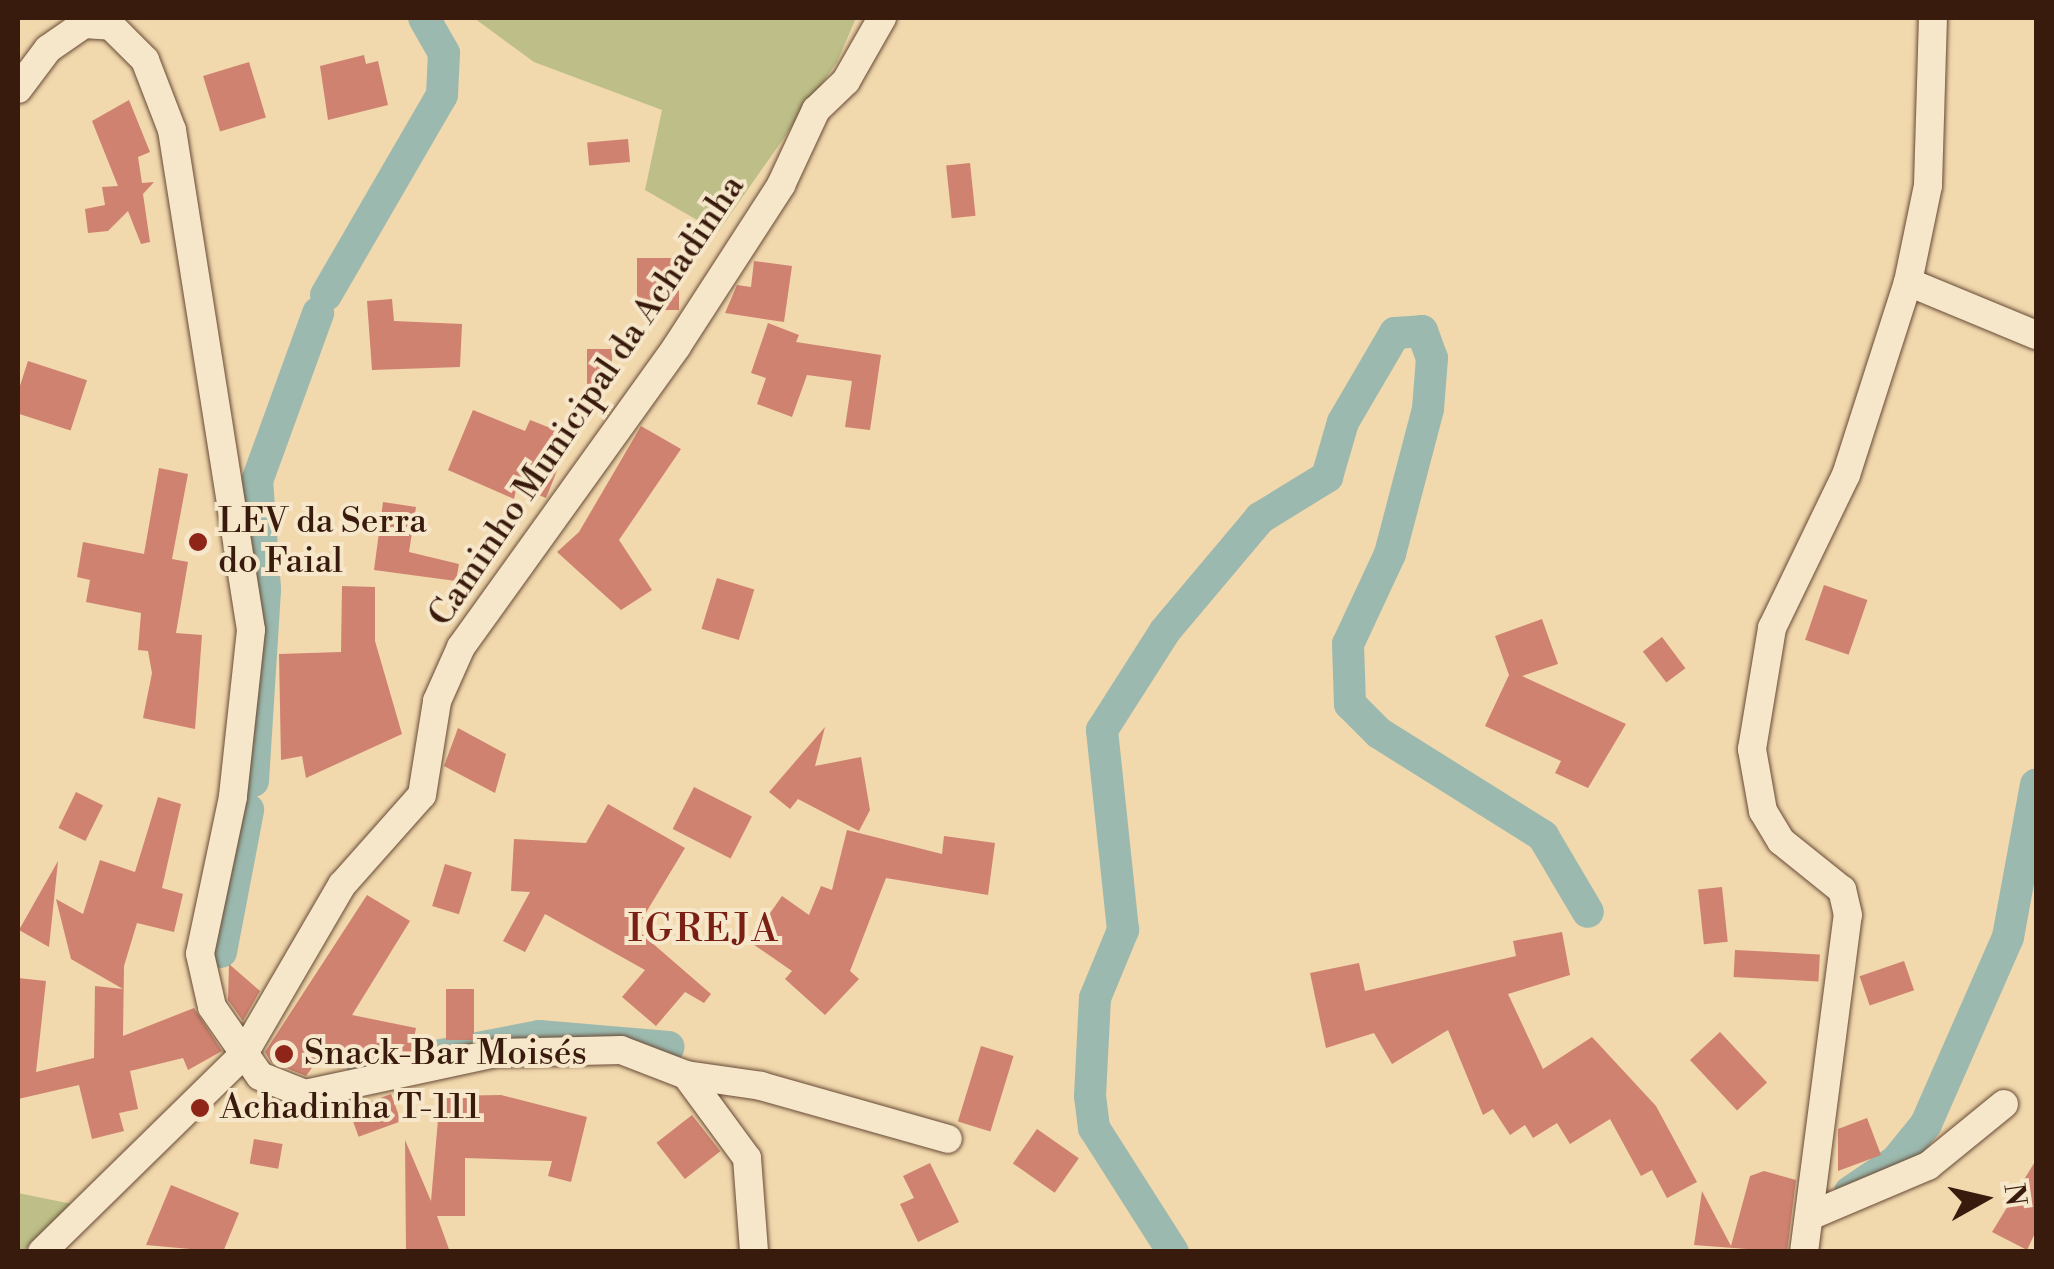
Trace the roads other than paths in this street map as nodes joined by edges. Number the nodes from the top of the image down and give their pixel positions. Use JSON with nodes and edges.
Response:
{"nodes":[{"id":1,"x":882,"y":18,"type":"edge"},
{"id":2,"x":1932,"y":18,"type":"edge"},
{"id":3,"x":18,"y":89,"type":"edge"},
{"id":4,"x":1908,"y":282,"type":"junction"},
{"id":5,"x":2036,"y":334,"type":"edge"},
{"id":6,"x":244,"y":1055,"type":"junction"},
{"id":7,"x":686,"y":1075,"type":"junction"},
{"id":8,"x":2004,"y":1104,"type":"dead end"},
{"id":9,"x":948,"y":1139,"type":"dead end"},
{"id":10,"x":1812,"y":1214,"type":"junction"},
{"id":11,"x":42,"y":1252,"type":"edge"},
{"id":12,"x":754,"y":1252,"type":"edge"},
{"id":13,"x":1804,"y":1252,"type":"edge"}],
"edges":[{"from":1,"to":6,"type":"street","name":"Caminho Municipal da Achadinha"},
{"from":2,"to":4,"type":"street"},
{"from":3,"to":6,"type":"street"},
{"from":4,"to":5,"type":"street"},
{"from":4,"to":10,"type":"street"},
{"from":6,"to":7,"type":"street"},
{"from":6,"to":11,"type":"street","name":"Caminho Municipal da Achadinha"},
{"from":7,"to":9,"type":"street"},
{"from":7,"to":12,"type":"street"},
{"from":8,"to":10,"type":"street"},
{"from":10,"to":13,"type":"street"}]}
